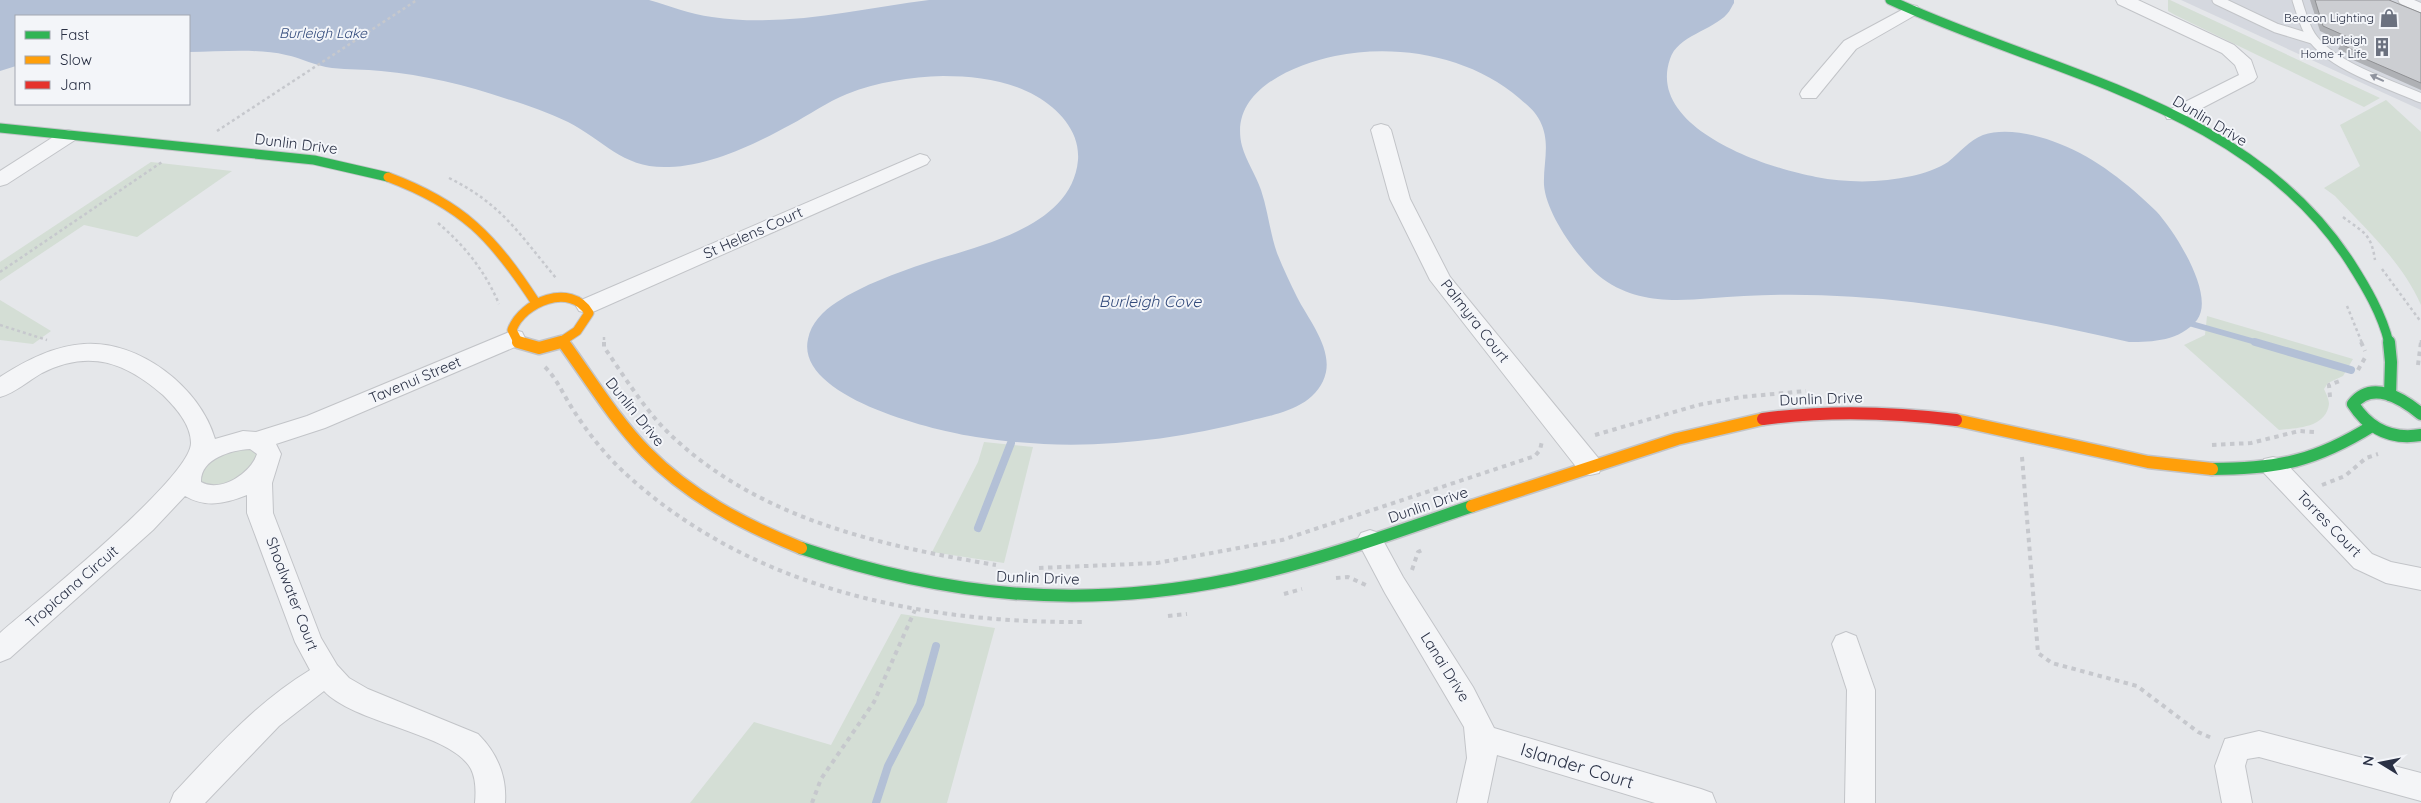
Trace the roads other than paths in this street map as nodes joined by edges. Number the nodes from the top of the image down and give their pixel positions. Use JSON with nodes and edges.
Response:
{"nodes":[{"id":1,"x":1890,"y":0,"type":"edge"},
{"id":2,"x":2124,"y":0,"type":"edge"},
{"id":3,"x":2217,"y":0,"type":"edge"},
{"id":4,"x":2297,"y":0,"type":"edge"},
{"id":5,"x":2403,"y":0,"type":"edge"},
{"id":6,"x":2421,"y":8,"type":"edge"},
{"id":7,"x":1911,"y":10,"type":"junction"},
{"id":8,"x":2312,"y":39,"type":"junction"},
{"id":9,"x":1810,"y":94,"type":"dead end"},
{"id":10,"x":2421,"y":98,"type":"edge"},
{"id":11,"x":2174,"y":115,"type":"junction"},
{"id":12,"x":0,"y":128,"type":"edge"},
{"id":13,"x":1381,"y":130,"type":"dead end"},
{"id":14,"x":68,"y":136,"type":"junction"},
{"id":15,"x":920,"y":160,"type":"dead end"},
{"id":16,"x":0,"y":180,"type":"edge"},
{"id":17,"x":536,"y":303,"type":"junction"},
{"id":18,"x":586,"y":306,"type":"junction"},
{"id":19,"x":514,"y":338,"type":"junction"},
{"id":20,"x":563,"y":342,"type":"junction"},
{"id":21,"x":0,"y":389,"type":"edge"},
{"id":22,"x":2390,"y":394,"type":"junction"},
{"id":23,"x":2421,"y":414,"type":"edge"},
{"id":24,"x":2372,"y":426,"type":"junction"},
{"id":25,"x":202,"y":429,"type":"junction"},
{"id":26,"x":2421,"y":435,"type":"edge"},
{"id":27,"x":256,"y":453,"type":"junction"},
{"id":28,"x":1590,"y":466,"type":"junction"},
{"id":29,"x":2273,"y":466,"type":"junction"},
{"id":30,"x":203,"y":480,"type":"junction"},
{"id":31,"x":260,"y":513,"type":"junction"},
{"id":32,"x":1370,"y":540,"type":"junction"},
{"id":33,"x":2421,"y":579,"type":"edge"},
{"id":34,"x":1846,"y":644,"type":"dead end"},
{"id":35,"x":0,"y":650,"type":"edge"},
{"id":36,"x":327,"y":674,"type":"junction"},
{"id":37,"x":1481,"y":740,"type":"junction"},
{"id":38,"x":2421,"y":787,"type":"edge"},
{"id":39,"x":185,"y":803,"type":"edge"},
{"id":40,"x":490,"y":803,"type":"edge"},
{"id":41,"x":1472,"y":803,"type":"edge"},
{"id":42,"x":1701,"y":803,"type":"edge"},
{"id":43,"x":1860,"y":803,"type":"edge"},
{"id":44,"x":2237,"y":803,"type":"edge"}],
"edges":[{"from":1,"to":7,"type":"street","name":"Dunlin Drive"},
{"from":2,"to":11,"type":"street"},
{"from":3,"to":8,"type":"lane"},
{"from":4,"to":8,"type":"lane"},
{"from":5,"to":6,"type":"lane"},
{"from":7,"to":9,"type":"street"},
{"from":7,"to":11,"type":"street","name":"Dunlin Drive"},
{"from":10,"to":8,"type":"lane","one_way":true},
{"from":11,"to":22,"type":"street","name":"Dunlin Drive"},
{"from":12,"to":14,"type":"street","name":"Dunlin Drive"},
{"from":13,"to":28,"type":"street","name":"Palmyra Court"},
{"from":14,"to":16,"type":"street"},
{"from":14,"to":17,"type":"street","name":"Dunlin Drive"},
{"from":15,"to":18,"type":"street","name":"St Helens Court"},
{"from":17,"to":18,"type":"street"},
{"from":17,"to":19,"type":"street"},
{"from":18,"to":20,"type":"street"},
{"from":19,"to":20,"type":"street"},
{"from":19,"to":27,"type":"street","name":"Tavenui Street"},
{"from":20,"to":32,"type":"street","name":"Dunlin Drive"},
{"from":21,"to":25,"type":"street"},
{"from":22,"to":23,"type":"street"},
{"from":22,"to":24,"type":"street"},
{"from":24,"to":26,"type":"street"},
{"from":24,"to":29,"type":"street","name":"Dunlin Drive"},
{"from":25,"to":27,"type":"street"},
{"from":25,"to":30,"type":"street"},
{"from":27,"to":30,"type":"street"},
{"from":27,"to":30,"type":"street","name":"Tavenui Street"},
{"from":27,"to":31,"type":"street","name":"Shoalwater Court"},
{"from":28,"to":29,"type":"street","name":"Dunlin Drive"},
{"from":28,"to":32,"type":"street","name":"Dunlin Drive"},
{"from":29,"to":33,"type":"street","name":"Torres Court"},
{"from":30,"to":31,"type":"street"},
{"from":30,"to":35,"type":"street","name":"Tropicana Circuit"},
{"from":31,"to":36,"type":"street","name":"Shoalwater Court"},
{"from":32,"to":37,"type":"street","name":"Lanai Drive"},
{"from":34,"to":43,"type":"street"},
{"from":36,"to":39,"type":"street"},
{"from":36,"to":40,"type":"street","name":"Shoalwater Court"},
{"from":37,"to":41,"type":"street","name":"Lanai Drive"},
{"from":37,"to":42,"type":"street","name":"Islander Court"},
{"from":38,"to":44,"type":"street"}]}
